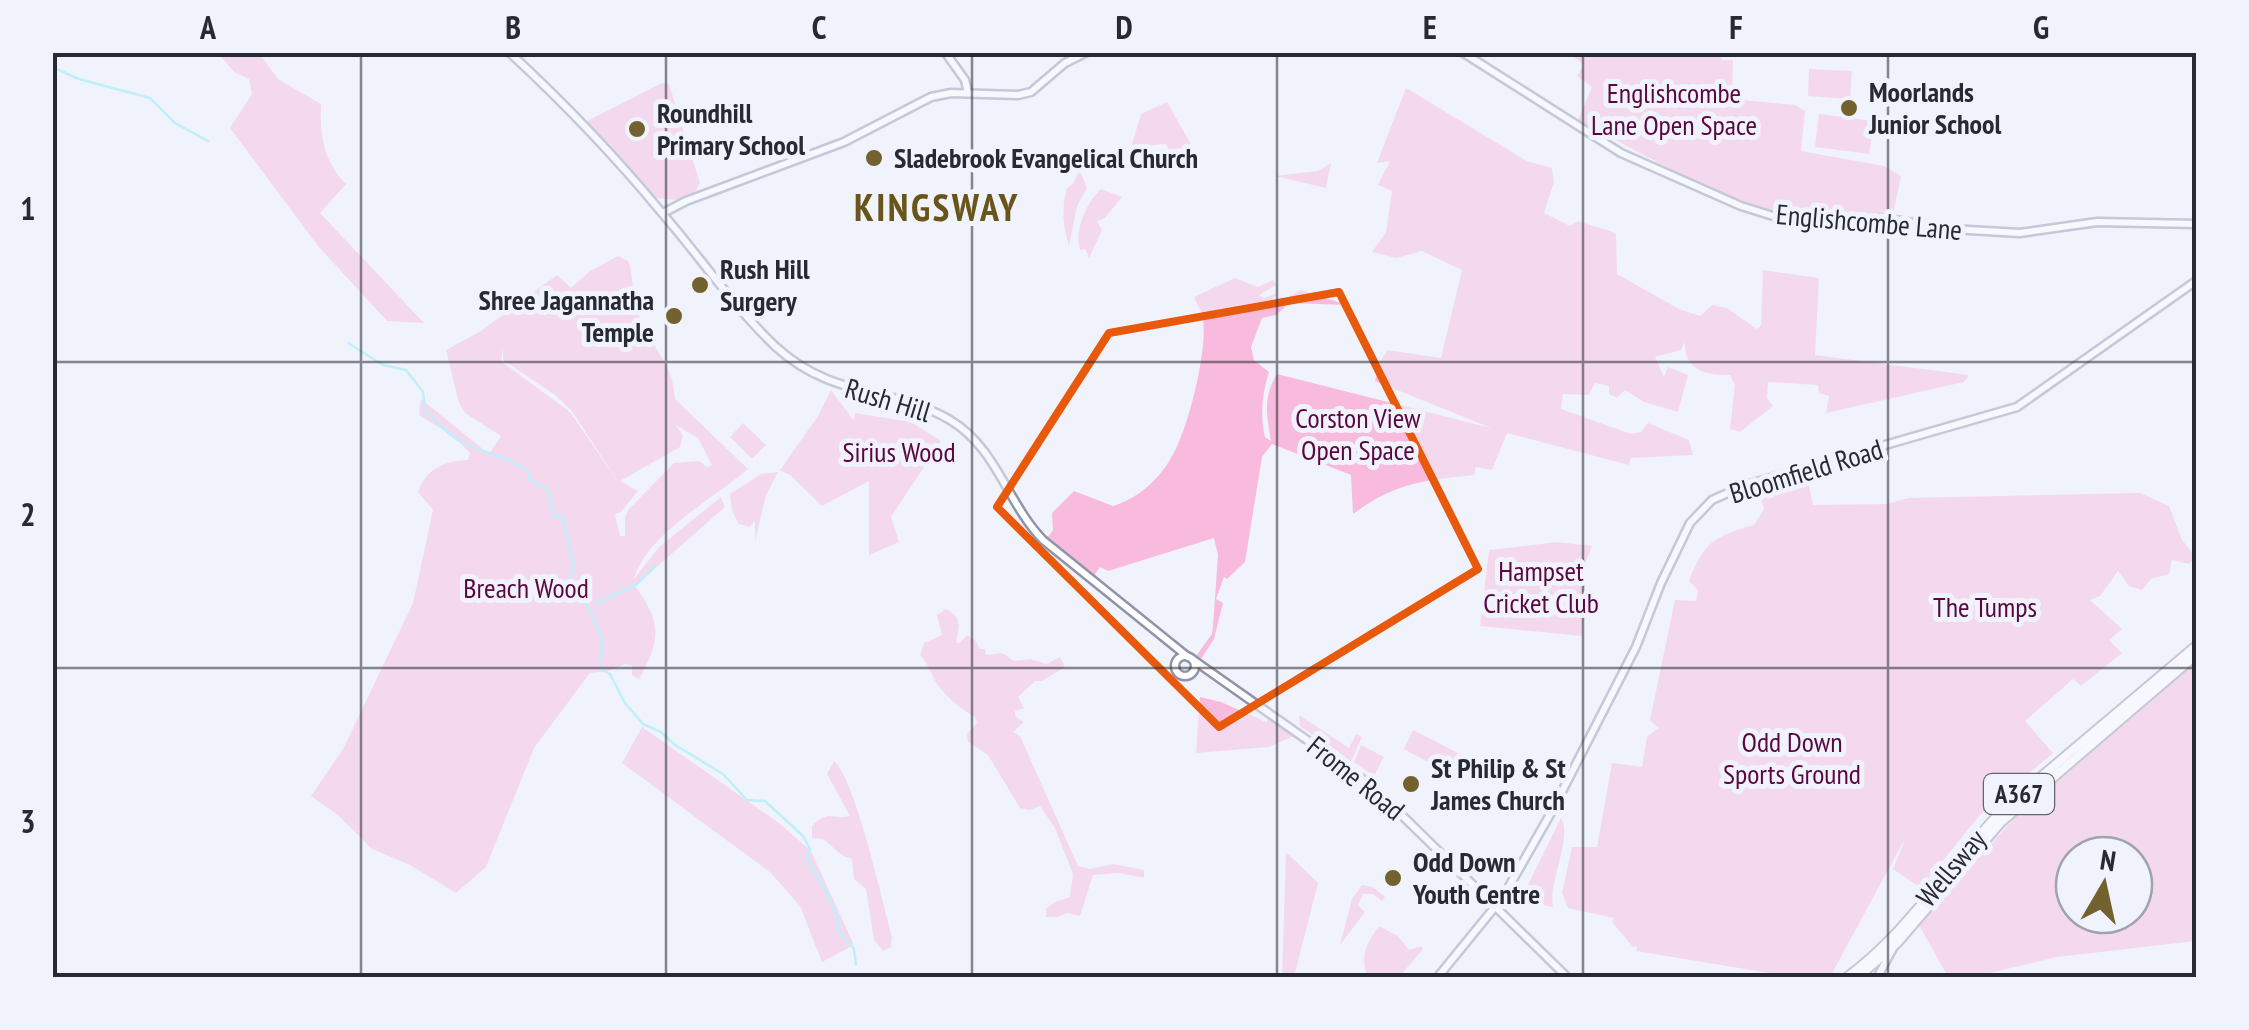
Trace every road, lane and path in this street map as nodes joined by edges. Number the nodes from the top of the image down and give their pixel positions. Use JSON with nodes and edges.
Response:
{"nodes":[{"id":1,"x":509,"y":52,"type":"edge"},
{"id":2,"x":945,"y":52,"type":"edge"},
{"id":3,"x":1087,"y":52,"type":"edge"},
{"id":4,"x":1462,"y":52,"type":"edge"},
{"id":5,"x":968,"y":93,"type":"junction"},
{"id":6,"x":663,"y":213,"type":"junction"},
{"id":7,"x":2196,"y":224,"type":"edge"},
{"id":8,"x":2196,"y":281,"type":"edge"},
{"id":9,"x":1155,"y":629,"type":"junction"},
{"id":10,"x":2196,"y":646,"type":"edge"},
{"id":11,"x":2196,"y":655,"type":"edge"},
{"id":12,"x":1190,"y":658,"type":"junction"},
{"id":13,"x":1176,"y":663,"type":"junction"},
{"id":14,"x":1195,"y":669,"type":"junction"},
{"id":15,"x":1218,"y":678,"type":"junction"},
{"id":16,"x":2024,"y":795,"type":"junction"},
{"id":17,"x":1496,"y":906,"type":"junction"},
{"id":18,"x":1870,"y":973,"type":"edge"},
{"id":19,"x":1437,"y":978,"type":"edge"},
{"id":20,"x":1568,"y":978,"type":"edge"},
{"id":21,"x":1846,"y":978,"type":"edge"},
{"id":22,"x":1857,"y":978,"type":"edge"}],
"edges":[{"from":1,"to":6,"type":"street","name":"Rush Hill"},
{"from":2,"to":5,"type":"street"},
{"from":3,"to":5,"type":"street"},
{"from":4,"to":7,"type":"street","name":"Englishcombe Lane"},
{"from":5,"to":6,"type":"street"},
{"from":6,"to":9,"type":"street","name":"Rush Hill"},
{"from":8,"to":17,"type":"street","name":"Bloomfield Road"},
{"from":9,"to":12,"type":"street","name":"Rush Hill"},
{"from":9,"to":13,"type":"street","name":"Rush Hill"},
{"from":10,"to":16,"type":"main road","name":"Wellsway","number":"A367"},
{"from":11,"to":16,"type":"main road","name":"Wellsway","number":"A367"},
{"from":12,"to":13,"type":"street"},
{"from":12,"to":14,"type":"street"},
{"from":12,"to":15,"type":"street","name":"Frome Road"},
{"from":13,"to":14,"type":"street"},
{"from":14,"to":15,"type":"street","name":"Frome Road"},
{"from":15,"to":17,"type":"street","name":"Frome Road"},
{"from":16,"to":18,"type":"main road","name":"Wellsway","number":"A367"},
{"from":16,"to":18,"type":"main road","name":"Wellsway","number":"A367"},
{"from":17,"to":19,"type":"street","name":"Bloomfield Road"},
{"from":17,"to":20,"type":"street","name":"Frome Road"},
{"from":18,"to":21,"type":"main road","name":"Wellsway","number":"A367"},
{"from":18,"to":22,"type":"main road","name":"Wellsway","number":"A367"}]}
